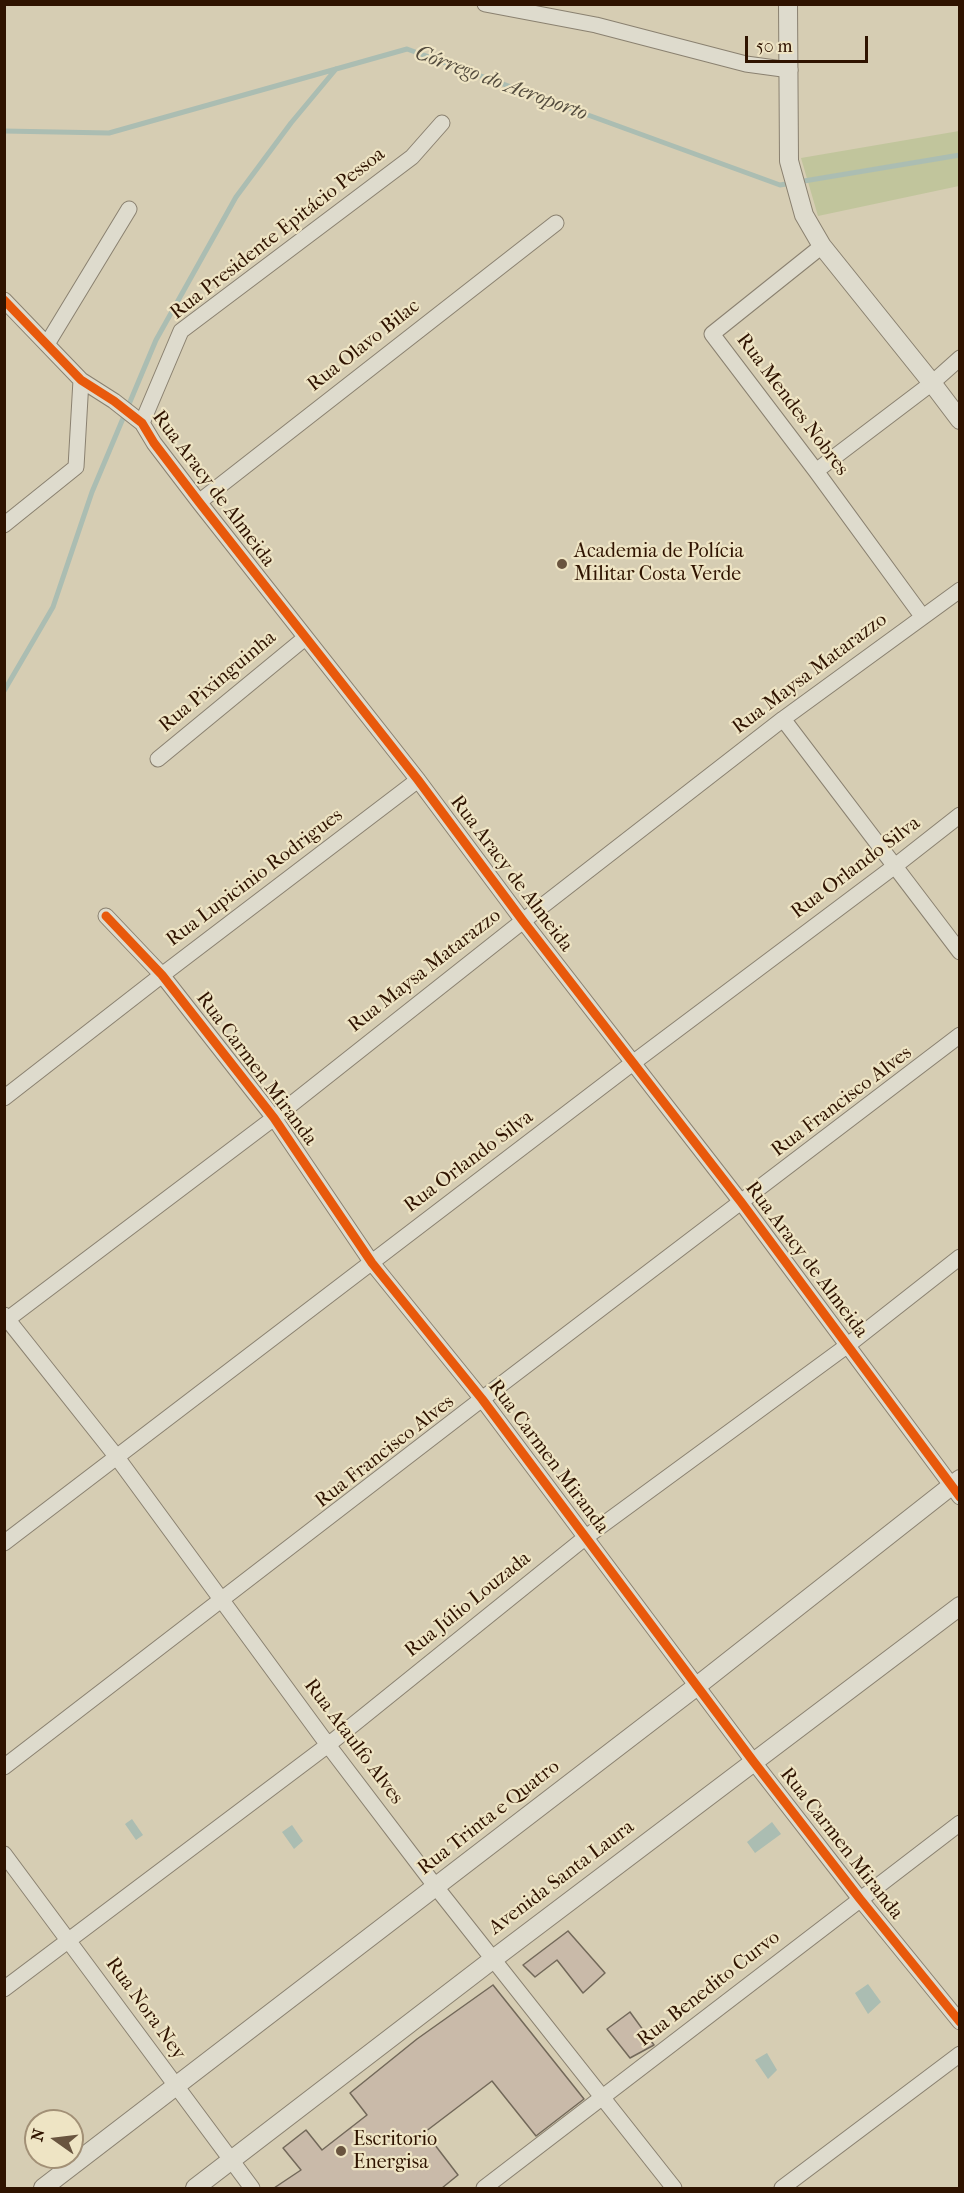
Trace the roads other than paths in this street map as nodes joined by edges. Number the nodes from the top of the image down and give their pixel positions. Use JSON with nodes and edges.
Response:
{"nodes":[{"id":1,"x":485,"y":4,"type":"edge"},
{"id":2,"x":558,"y":4,"type":"edge"},
{"id":3,"x":788,"y":4,"type":"edge"},
{"id":4,"x":545,"y":15,"type":"junction"},
{"id":5,"x":790,"y":70,"type":"junction"},
{"id":6,"x":442,"y":123,"type":"dead end"},
{"id":7,"x":129,"y":209,"type":"dead end"},
{"id":8,"x":556,"y":223,"type":"dead end"},
{"id":9,"x":822,"y":246,"type":"junction"},
{"id":10,"x":4,"y":300,"type":"edge"},
{"id":11,"x":47,"y":344,"type":"junction"},
{"id":12,"x":960,"y":358,"type":"edge"},
{"id":13,"x":81,"y":380,"type":"junction"},
{"id":14,"x":932,"y":383,"type":"junction"},
{"id":15,"x":136,"y":418,"type":"junction"},
{"id":16,"x":960,"y":420,"type":"edge"},
{"id":17,"x":816,"y":471,"type":"junction"},
{"id":18,"x":199,"y":502,"type":"junction"},
{"id":19,"x":4,"y":525,"type":"edge"},
{"id":20,"x":960,"y":590,"type":"edge"},
{"id":21,"x":922,"y":616,"type":"junction"},
{"id":22,"x":305,"y":638,"type":"junction"},
{"id":23,"x":783,"y":719,"type":"junction"},
{"id":24,"x":158,"y":759,"type":"dead end"},
{"id":25,"x":418,"y":780,"type":"junction"},
{"id":26,"x":960,"y":815,"type":"edge"},
{"id":27,"x":895,"y":866,"type":"junction"},
{"id":28,"x":106,"y":916,"type":"dead end"},
{"id":29,"x":523,"y":921,"type":"junction"},
{"id":30,"x":960,"y":952,"type":"edge"},
{"id":31,"x":162,"y":975,"type":"junction"},
{"id":32,"x":960,"y":1035,"type":"edge"},
{"id":33,"x":634,"y":1062,"type":"junction"},
{"id":34,"x":4,"y":1098,"type":"edge"},
{"id":35,"x":273,"y":1118,"type":"junction"},
{"id":36,"x":741,"y":1202,"type":"junction"},
{"id":37,"x":960,"y":1257,"type":"edge"},
{"id":38,"x":372,"y":1263,"type":"junction"},
{"id":39,"x":6,"y":1319,"type":"edge"},
{"id":40,"x":848,"y":1345,"type":"junction"},
{"id":41,"x":482,"y":1399,"type":"junction"},
{"id":42,"x":116,"y":1456,"type":"junction"},
{"id":43,"x":957,"y":1487,"type":"edge"},
{"id":44,"x":586,"y":1537,"type":"junction"},
{"id":45,"x":4,"y":1543,"type":"edge"},
{"id":46,"x":221,"y":1600,"type":"junction"},
{"id":47,"x":960,"y":1606,"type":"edge"},
{"id":48,"x":697,"y":1686,"type":"junction"},
{"id":49,"x":328,"y":1745,"type":"junction"},
{"id":50,"x":753,"y":1761,"type":"junction"},
{"id":51,"x":4,"y":1767,"type":"edge"},
{"id":52,"x":960,"y":1823,"type":"edge"},
{"id":53,"x":4,"y":1854,"type":"edge"},
{"id":54,"x":436,"y":1887,"type":"junction"},
{"id":55,"x":860,"y":1899,"type":"junction"},
{"id":56,"x":68,"y":1941,"type":"junction"},
{"id":57,"x":492,"y":1960,"type":"junction"},
{"id":58,"x":4,"y":1989,"type":"edge"},
{"id":59,"x":960,"y":2022,"type":"edge"},
{"id":60,"x":960,"y":2054,"type":"edge"},
{"id":61,"x":176,"y":2088,"type":"junction"},
{"id":62,"x":602,"y":2098,"type":"junction"},
{"id":63,"x":232,"y":2161,"type":"junction"},
{"id":64,"x":43,"y":2188,"type":"edge"},
{"id":65,"x":195,"y":2188,"type":"edge"},
{"id":66,"x":252,"y":2188,"type":"edge"},
{"id":67,"x":484,"y":2188,"type":"edge"},
{"id":68,"x":674,"y":2188,"type":"edge"},
{"id":69,"x":782,"y":2188,"type":"edge"}],
"edges":[{"from":1,"to":4,"type":"street"},
{"from":2,"to":4,"type":"street"},
{"from":3,"to":5,"type":"street"},
{"from":4,"to":5,"type":"street"},
{"from":5,"to":9,"type":"street"},
{"from":6,"to":15,"type":"street","name":"Rua Presidente Epitácio Pessoa"},
{"from":7,"to":11,"type":"street"},
{"from":8,"to":18,"type":"street","name":"Rua Olavo Bilac"},
{"from":9,"to":14,"type":"street"},
{"from":9,"to":17,"type":"street","name":"Rua Mendes Nobres"},
{"from":10,"to":11,"type":"street","name":"Rua Aracy de Almeida"},
{"from":11,"to":13,"type":"street","name":"Rua Aracy de Almeida"},
{"from":12,"to":14,"type":"street"},
{"from":13,"to":15,"type":"street","name":"Rua Aracy de Almeida"},
{"from":13,"to":19,"type":"street"},
{"from":14,"to":16,"type":"street"},
{"from":14,"to":17,"type":"street"},
{"from":15,"to":18,"type":"street","name":"Rua Aracy de Almeida"},
{"from":17,"to":21,"type":"street","name":"Rua Mendes Nobres"},
{"from":18,"to":22,"type":"street","name":"Rua Aracy de Almeida"},
{"from":20,"to":21,"type":"street","name":"Rua Maysa Matarazzo"},
{"from":21,"to":23,"type":"street","name":"Rua Maysa Matarazzo"},
{"from":22,"to":24,"type":"street","name":"Rua Pixinguinha"},
{"from":22,"to":25,"type":"street","name":"Rua Aracy de Almeida"},
{"from":23,"to":27,"type":"street"},
{"from":23,"to":29,"type":"street","name":"Rua Maysa Matarazzo"},
{"from":25,"to":29,"type":"street","name":"Rua Aracy de Almeida"},
{"from":25,"to":31,"type":"street","name":"Rua Lupicinio Rodrigues"},
{"from":26,"to":27,"type":"street","name":"Rua Orlando Silva"},
{"from":27,"to":30,"type":"street"},
{"from":27,"to":33,"type":"street","name":"Rua Orlando Silva"},
{"from":28,"to":31,"type":"street","name":"Rua Carmen Miranda"},
{"from":29,"to":33,"type":"street","name":"Rua Aracy de Almeida"},
{"from":29,"to":35,"type":"street","name":"Rua Maysa Matarazzo"},
{"from":31,"to":34,"type":"street","name":"Rua Lupicinio Rodrigues"},
{"from":31,"to":35,"type":"street","name":"Rua Carmen Miranda"},
{"from":32,"to":36,"type":"street","name":"Rua Francisco Alves"},
{"from":33,"to":36,"type":"street","name":"Rua Aracy de Almeida"},
{"from":33,"to":38,"type":"street","name":"Rua Orlando Silva"},
{"from":35,"to":38,"type":"street","name":"Rua Carmen Miranda"},
{"from":35,"to":39,"type":"street","name":"Rua Maysa Matarazzo"},
{"from":36,"to":40,"type":"street","name":"Rua Aracy de Almeida"},
{"from":36,"to":41,"type":"street","name":"Rua Francisco Alves"},
{"from":37,"to":40,"type":"street","name":"Rua Júlio Louzada"},
{"from":38,"to":41,"type":"street","name":"Rua Carmen Miranda"},
{"from":38,"to":42,"type":"street","name":"Rua Orlando Silva"},
{"from":39,"to":42,"type":"street","name":"Rua Ataulfo Alves"},
{"from":40,"to":43,"type":"street","name":"Rua Aracy de Almeida"},
{"from":40,"to":44,"type":"street","name":"Rua Júlio Louzada"},
{"from":41,"to":44,"type":"street","name":"Rua Carmen Miranda"},
{"from":41,"to":46,"type":"street","name":"Rua Francisco Alves"},
{"from":42,"to":45,"type":"street","name":"Rua Orlando Silva"},
{"from":42,"to":46,"type":"street","name":"Rua Ataulfo Alves"},
{"from":43,"to":48,"type":"street","name":"Rua Trinta e Quatro"},
{"from":44,"to":48,"type":"street","name":"Rua Carmen Miranda"},
{"from":44,"to":49,"type":"street","name":"Rua Júlio Louzada"},
{"from":46,"to":49,"type":"street","name":"Rua Ataulfo Alves"},
{"from":46,"to":51,"type":"street","name":"Rua Francisco Alves"},
{"from":47,"to":50,"type":"street","name":"Avenida Santa Laura"},
{"from":48,"to":50,"type":"street","name":"Rua Carmen Miranda"},
{"from":48,"to":54,"type":"street","name":"Rua Trinta e Quatro"},
{"from":49,"to":54,"type":"street","name":"Rua Ataulfo Alves"},
{"from":49,"to":56,"type":"street","name":"Rua Júlio Louzada"},
{"from":50,"to":55,"type":"street","name":"Rua Carmen Miranda"},
{"from":50,"to":57,"type":"street","name":"Avenida Santa Laura"},
{"from":52,"to":55,"type":"street","name":"Rua Benedito Curvo"},
{"from":53,"to":56,"type":"street","name":"Rua Nora Ney"},
{"from":54,"to":57,"type":"street","name":"Rua Ataulfo Alves"},
{"from":54,"to":61,"type":"street","name":"Rua Trinta e Quatro"},
{"from":55,"to":59,"type":"street","name":"Rua Carmen Miranda"},
{"from":55,"to":62,"type":"street","name":"Rua Benedito Curvo"},
{"from":56,"to":58,"type":"street","name":"Rua Júlio Louzada"},
{"from":56,"to":61,"type":"street","name":"Rua Nora Ney"},
{"from":57,"to":62,"type":"street","name":"Rua Ataulfo Alves"},
{"from":57,"to":63,"type":"street","name":"Avenida Santa Laura"},
{"from":60,"to":69,"type":"street"},
{"from":61,"to":63,"type":"street","name":"Rua Nora Ney"},
{"from":61,"to":64,"type":"street","name":"Rua Trinta e Quatro"},
{"from":62,"to":67,"type":"street","name":"Rua Benedito Curvo"},
{"from":62,"to":68,"type":"street","name":"Rua Ataulfo Alves"},
{"from":63,"to":65,"type":"street","name":"Avenida Santa Laura"},
{"from":63,"to":66,"type":"street","name":"Rua Nora Ney"}]}
